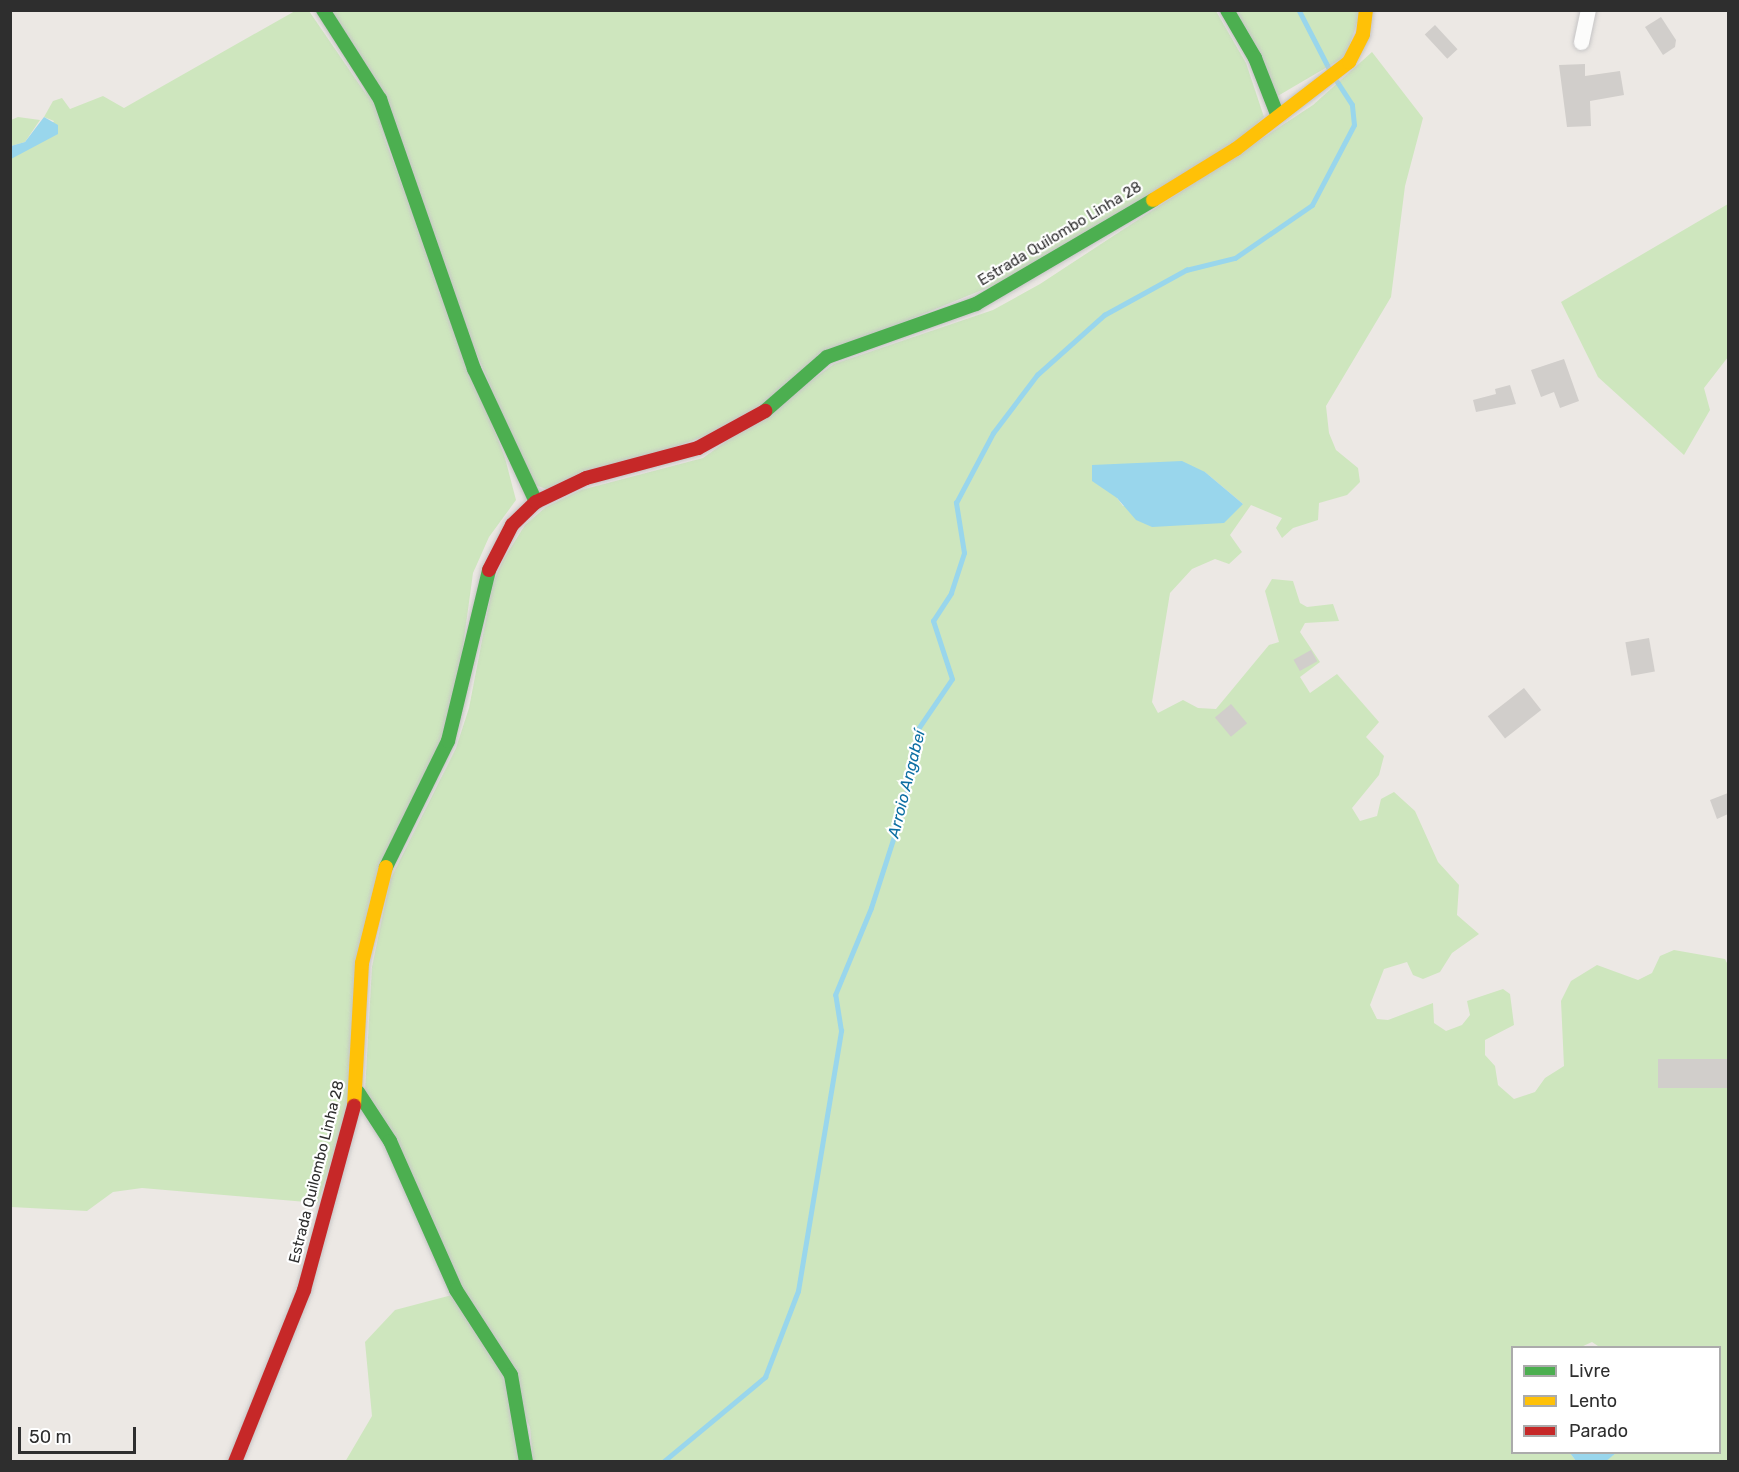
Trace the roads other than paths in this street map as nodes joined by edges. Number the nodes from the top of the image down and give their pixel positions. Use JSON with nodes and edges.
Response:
{"nodes":[{"id":1,"x":323,"y":10,"type":"edge"},
{"id":2,"x":1227,"y":10,"type":"edge"},
{"id":3,"x":1366,"y":10,"type":"edge"},
{"id":4,"x":1588,"y":10,"type":"edge"},
{"id":5,"x":1581,"y":42,"type":"dead end"},
{"id":6,"x":1277,"y":114,"type":"junction"},
{"id":7,"x":536,"y":502,"type":"junction"},
{"id":8,"x":357,"y":1092,"type":"junction"},
{"id":9,"x":235,"y":1461,"type":"edge"},
{"id":10,"x":526,"y":1461,"type":"edge"}],
"edges":[{"from":1,"to":7,"type":"street"},
{"from":2,"to":6,"type":"street"},
{"from":3,"to":6,"type":"street","name":"Estrada Quilombo Linha 28"},
{"from":4,"to":5,"type":"street"},
{"from":6,"to":7,"type":"street","name":"Estrada Quilombo Linha 28"},
{"from":7,"to":8,"type":"street","name":"Estrada Quilombo Linha 28"},
{"from":8,"to":9,"type":"street","name":"Estrada Quilombo Linha 28"},
{"from":8,"to":10,"type":"street"}]}
